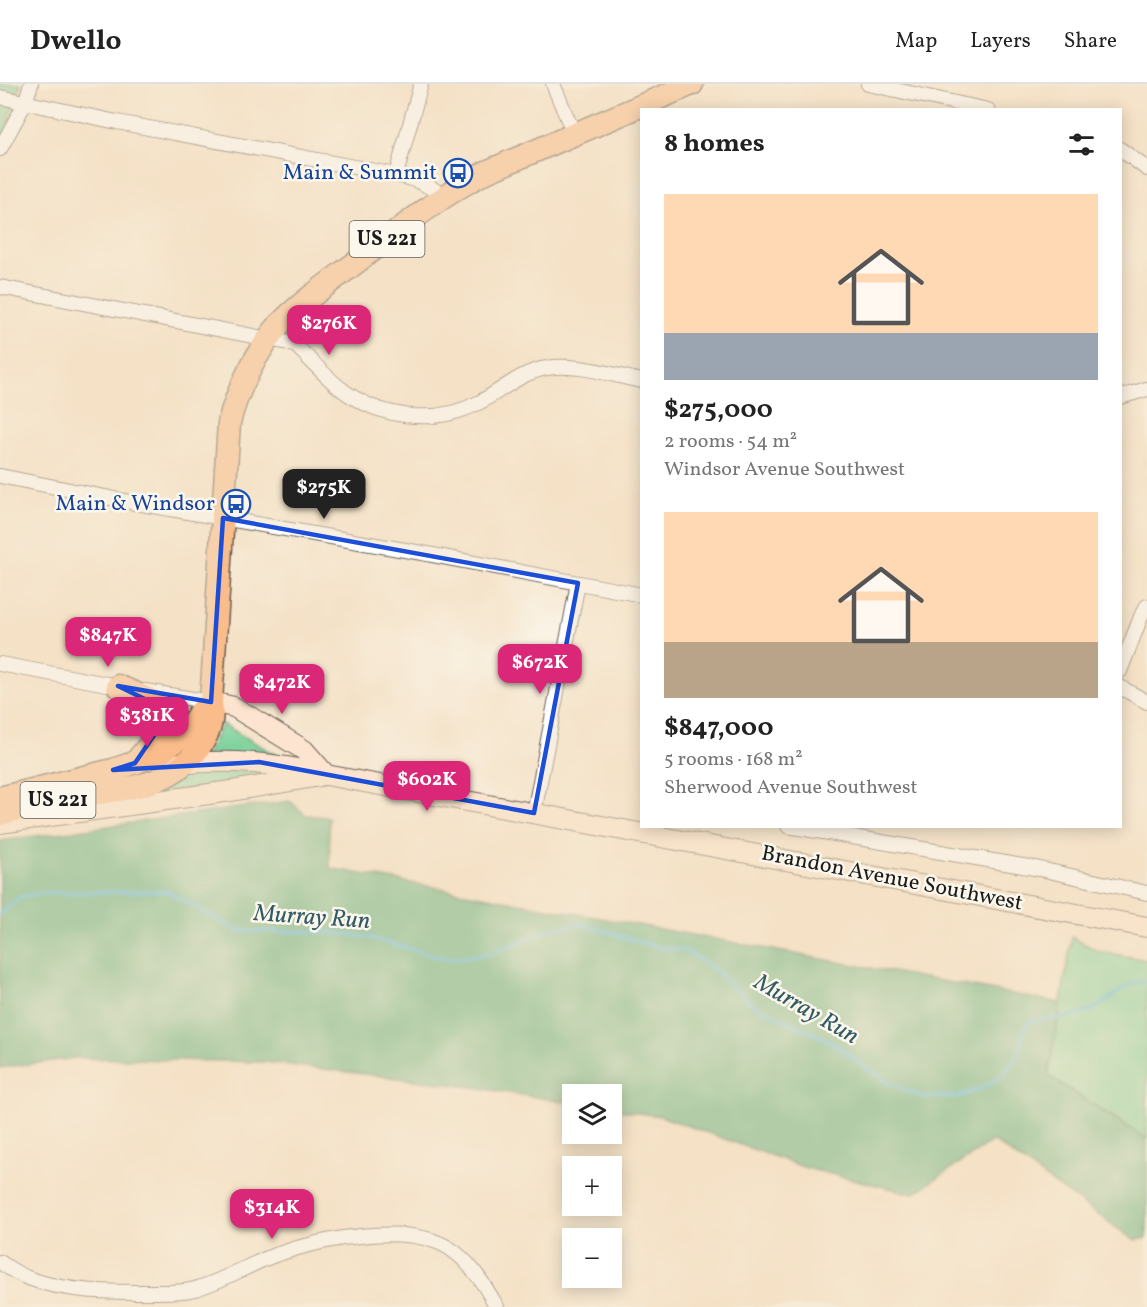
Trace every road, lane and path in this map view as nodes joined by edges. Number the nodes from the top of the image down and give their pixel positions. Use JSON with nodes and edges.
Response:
{"nodes":[{"id":1,"x":31,"y":84,"type":"edge"},
{"id":2,"x":421,"y":84,"type":"edge"},
{"id":3,"x":553,"y":84,"type":"edge"},
{"id":4,"x":692,"y":84,"type":"edge"},
{"id":5,"x":868,"y":84,"type":"edge"},
{"id":6,"x":0,"y":97,"type":"edge"},
{"id":7,"x":25,"y":103,"type":"junction"},
{"id":8,"x":982,"y":108,"type":"edge"},
{"id":9,"x":574,"y":134,"type":"junction"},
{"id":10,"x":0,"y":149,"type":"edge"},
{"id":11,"x":1122,"y":150,"type":"edge"},
{"id":12,"x":1147,"y":169,"type":"edge"},
{"id":13,"x":396,"y":175,"type":"junction"},
{"id":14,"x":443,"y":196,"type":"junction"},
{"id":15,"x":0,"y":287,"type":"edge"},
{"id":16,"x":269,"y":339,"type":"junction"},
{"id":17,"x":640,"y":381,"type":"edge"},
{"id":18,"x":1147,"y":389,"type":"edge"},
{"id":19,"x":1122,"y":396,"type":"edge"},
{"id":20,"x":0,"y":476,"type":"edge"},
{"id":21,"x":223,"y":518,"type":"junction"},
{"id":22,"x":578,"y":583,"type":"junction"},
{"id":23,"x":640,"y":595,"type":"edge"},
{"id":24,"x":1147,"y":606,"type":"edge"},
{"id":25,"x":0,"y":664,"type":"edge"},
{"id":26,"x":1122,"y":666,"type":"edge"},
{"id":27,"x":118,"y":686,"type":"junction"},
{"id":28,"x":1122,"y":688,"type":"edge"},
{"id":29,"x":211,"y":702,"type":"junction"},
{"id":30,"x":1147,"y":702,"type":"edge"},
{"id":31,"x":135,"y":763,"type":"junction"},
{"id":32,"x":185,"y":764,"type":"junction"},
{"id":33,"x":113,"y":771,"type":"junction"},
{"id":34,"x":326,"y":775,"type":"junction"},
{"id":35,"x":0,"y":798,"type":"edge"},
{"id":36,"x":534,"y":813,"type":"junction"},
{"id":37,"x":0,"y":814,"type":"edge"},
{"id":38,"x":0,"y":823,"type":"edge"},
{"id":39,"x":800,"y":828,"type":"edge"},
{"id":40,"x":640,"y":829,"type":"edge"},
{"id":41,"x":1147,"y":893,"type":"edge"},
{"id":42,"x":1147,"y":927,"type":"edge"},
{"id":43,"x":0,"y":1262,"type":"edge"},
{"id":44,"x":497,"y":1307,"type":"edge"}],
"edges":[{"from":1,"to":7,"type":"street"},
{"from":2,"to":13,"type":"street"},
{"from":3,"to":9,"type":"street"},
{"from":4,"to":9,"type":"main road","number":"US 221"},
{"from":5,"to":8,"type":"street"},
{"from":6,"to":7,"type":"street"},
{"from":7,"to":10,"type":"street"},
{"from":7,"to":13,"type":"street"},
{"from":9,"to":14,"type":"main road","number":"US 221"},
{"from":11,"to":12,"type":"street"},
{"from":13,"to":14,"type":"street"},
{"from":14,"to":16,"type":"main road","number":"US 221"},
{"from":15,"to":16,"type":"street"},
{"from":16,"to":17,"type":"street"},
{"from":16,"to":21,"type":"main road","number":"US 221"},
{"from":18,"to":19,"type":"street"},
{"from":20,"to":21,"type":"street"},
{"from":21,"to":22,"type":"street"},
{"from":21,"to":29,"type":"main road","number":"US 221"},
{"from":22,"to":23,"type":"street"},
{"from":22,"to":36,"type":"street"},
{"from":24,"to":26,"type":"street"},
{"from":25,"to":27,"type":"street"},
{"from":27,"to":29,"type":"street"},
{"from":27,"to":31,"type":"main road"},
{"from":28,"to":30,"type":"street"},
{"from":29,"to":31,"type":"main road","number":"US 221"},
{"from":29,"to":32,"type":"main road","name":"Brandon Avenue Southwest","number":"US 221"},
{"from":29,"to":34,"type":"main road"},
{"from":31,"to":33,"type":"main road","number":"US 221"},
{"from":32,"to":33,"type":"main road","name":"Brandon Avenue Southwest"},
{"from":32,"to":34,"type":"main road","name":"Brandon Avenue Southwest"},
{"from":32,"to":37,"type":"main road","name":"Brandon Avenue Southwest","number":"US 221"},
{"from":33,"to":35,"type":"main road","name":"Brandon Avenue Southwest","number":"US 221"},
{"from":34,"to":36,"type":"main road","name":"Brandon Avenue Southwest"},
{"from":34,"to":38,"type":"main road","name":"Brandon Avenue Southwest"},
{"from":36,"to":40,"type":"main road","name":"Brandon Avenue Southwest"},
{"from":39,"to":41,"type":"street","name":"Brandon Avenue Southwest"},
{"from":40,"to":42,"type":"main road","name":"Brandon Avenue Southwest"},
{"from":43,"to":44,"type":"street"}]}
